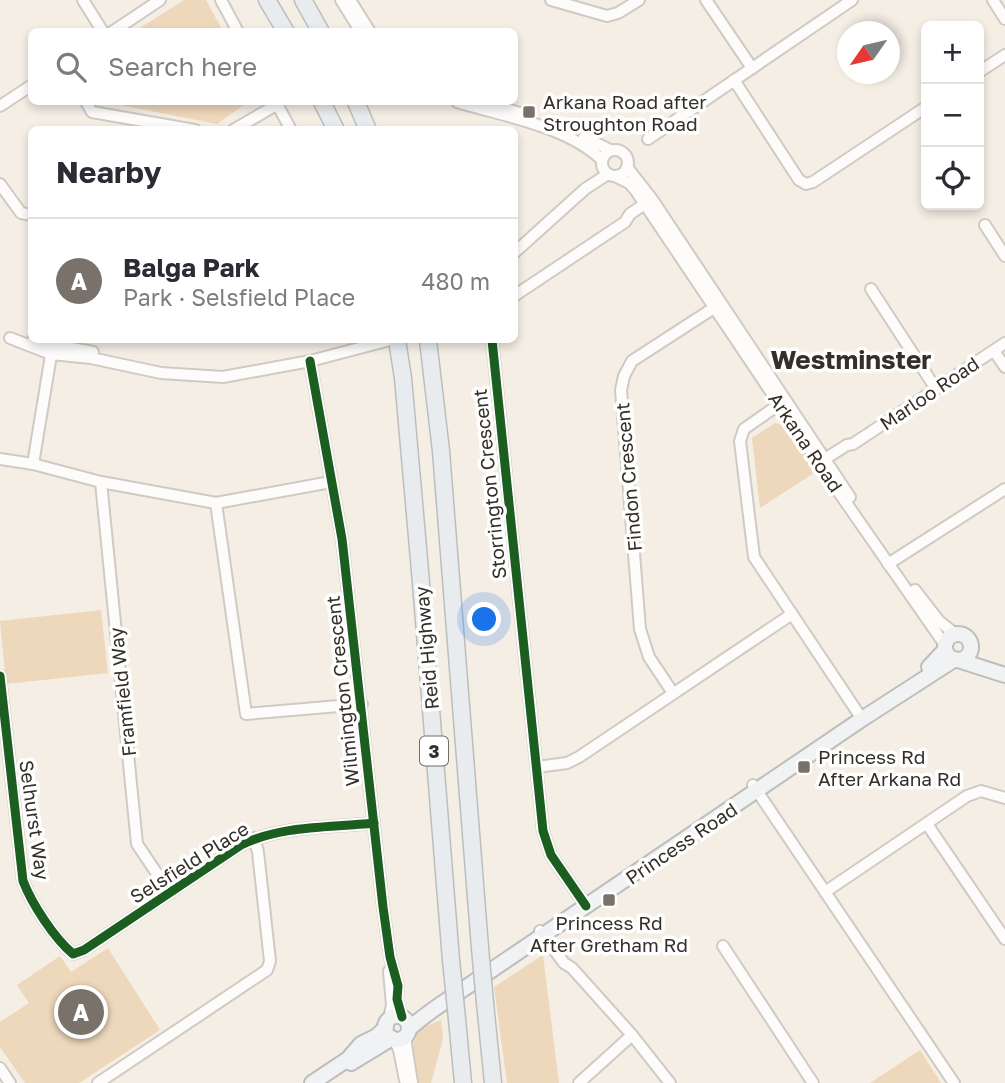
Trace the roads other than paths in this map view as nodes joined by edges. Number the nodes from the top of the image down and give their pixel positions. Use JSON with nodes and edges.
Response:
{"nodes":[{"id":1,"x":83,"y":0,"type":"edge"},
{"id":2,"x":160,"y":0,"type":"edge"},
{"id":3,"x":221,"y":0,"type":"edge"},
{"id":4,"x":267,"y":0,"type":"edge"},
{"id":5,"x":303,"y":0,"type":"edge"},
{"id":6,"x":341,"y":0,"type":"edge"},
{"id":7,"x":350,"y":0,"type":"edge"},
{"id":8,"x":551,"y":0,"type":"edge"},
{"id":9,"x":639,"y":0,"type":"edge"},
{"id":10,"x":706,"y":0,"type":"edge"},
{"id":11,"x":851,"y":0,"type":"edge"},
{"id":12,"x":997,"y":2,"type":"edge"},
{"id":13,"x":1005,"y":19,"type":"edge"},
{"id":14,"x":100,"y":28,"type":"edge"},
{"id":15,"x":118,"y":28,"type":"edge"},
{"id":16,"x":236,"y":28,"type":"edge"},
{"id":17,"x":284,"y":28,"type":"edge"},
{"id":18,"x":319,"y":28,"type":"edge"},
{"id":19,"x":358,"y":28,"type":"edge"},
{"id":20,"x":368,"y":28,"type":"edge"},
{"id":21,"x":1005,"y":55,"type":"edge"},
{"id":22,"x":751,"y":68,"type":"junction"},
{"id":23,"x":984,"y":69,"type":"edge"},
{"id":24,"x":734,"y":80,"type":"junction"},
{"id":25,"x":28,"y":88,"type":"edge"},
{"id":26,"x":88,"y":105,"type":"edge"},
{"id":27,"x":274,"y":105,"type":"edge"},
{"id":28,"x":278,"y":105,"type":"edge"},
{"id":29,"x":324,"y":105,"type":"edge"},
{"id":30,"x":357,"y":105,"type":"edge"},
{"id":31,"x":467,"y":105,"type":"edge"},
{"id":32,"x":492,"y":105,"type":"edge"},
{"id":33,"x":0,"y":106,"type":"edge"},
{"id":34,"x":921,"y":110,"type":"edge"},
{"id":35,"x":172,"y":126,"type":"edge"},
{"id":36,"x":240,"y":126,"type":"edge"},
{"id":37,"x":289,"y":126,"type":"edge"},
{"id":38,"x":334,"y":126,"type":"edge"},
{"id":39,"x":366,"y":126,"type":"edge"},
{"id":40,"x":649,"y":139,"type":"dead end"},
{"id":41,"x":610,"y":150,"type":"junction"},
{"id":42,"x":627,"y":167,"type":"junction"},
{"id":43,"x":607,"y":168,"type":"junction"},
{"id":44,"x":0,"y":184,"type":"edge"},
{"id":45,"x":651,"y":205,"type":"junction"},
{"id":46,"x":28,"y":214,"type":"edge"},
{"id":47,"x":985,"y":225,"type":"dead end"},
{"id":48,"x":518,"y":249,"type":"edge"},
{"id":49,"x":1005,"y":256,"type":"edge"},
{"id":50,"x":871,"y":289,"type":"dead end"},
{"id":51,"x":518,"y":293,"type":"edge"},
{"id":52,"x":718,"y":305,"type":"junction"},
{"id":53,"x":5,"y":337,"type":"edge"},
{"id":54,"x":28,"y":339,"type":"edge"},
{"id":55,"x":39,"y":343,"type":"edge"},
{"id":56,"x":344,"y":343,"type":"edge"},
{"id":57,"x":380,"y":343,"type":"edge"},
{"id":58,"x":397,"y":343,"type":"edge"},
{"id":59,"x":428,"y":343,"type":"edge"},
{"id":60,"x":492,"y":343,"type":"edge"},
{"id":61,"x":1005,"y":343,"type":"edge"},
{"id":62,"x":52,"y":351,"type":"junction"},
{"id":63,"x":993,"y":351,"type":"junction"},
{"id":64,"x":346,"y":353,"type":"junction"},
{"id":65,"x":310,"y":361,"type":"junction"},
{"id":66,"x":1005,"y":367,"type":"edge"},
{"id":67,"x":936,"y":389,"type":"junction"},
{"id":68,"x":783,"y":402,"type":"junction"},
{"id":69,"x":0,"y":459,"type":"edge"},
{"id":70,"x":33,"y":464,"type":"junction"},
{"id":71,"x":824,"y":464,"type":"junction"},
{"id":72,"x":101,"y":482,"type":"junction"},
{"id":73,"x":331,"y":482,"type":"junction"},
{"id":74,"x":1005,"y":489,"type":"edge"},
{"id":75,"x":215,"y":503,"type":"junction"},
{"id":76,"x":890,"y":563,"type":"junction"},
{"id":77,"x":792,"y":614,"type":"junction"},
{"id":78,"x":952,"y":650,"type":"junction"},
{"id":79,"x":1005,"y":673,"type":"edge"},
{"id":80,"x":0,"y":676,"type":"edge"},
{"id":81,"x":673,"y":693,"type":"junction"},
{"id":82,"x":362,"y":704,"type":"junction"},
{"id":83,"x":861,"y":716,"type":"junction"},
{"id":84,"x":537,"y":767,"type":"junction"},
{"id":85,"x":5,"y":776,"type":"edge"},
{"id":86,"x":755,"y":788,"type":"junction"},
{"id":87,"x":1005,"y":799,"type":"edge"},
{"id":88,"x":374,"y":823,"type":"junction"},
{"id":89,"x":927,"y":824,"type":"junction"},
{"id":90,"x":254,"y":838,"type":"junction"},
{"id":91,"x":825,"y":892,"type":"junction"},
{"id":92,"x":170,"y":893,"type":"junction"},
{"id":93,"x":584,"y":904,"type":"junction"},
{"id":94,"x":544,"y":931,"type":"junction"},
{"id":95,"x":1005,"y":939,"type":"edge"},
{"id":96,"x":723,"y":946,"type":"dead end"},
{"id":97,"x":73,"y":954,"type":"joint"},
{"id":98,"x":398,"y":1028,"type":"junction"},
{"id":99,"x":632,"y":1035,"type":"junction"},
{"id":100,"x":0,"y":1068,"type":"edge"},
{"id":101,"x":10,"y":1083,"type":"edge"},
{"id":102,"x":98,"y":1083,"type":"edge"},
{"id":103,"x":312,"y":1083,"type":"edge"},
{"id":104,"x":321,"y":1083,"type":"edge"},
{"id":105,"x":405,"y":1083,"type":"edge"},
{"id":106,"x":412,"y":1083,"type":"edge"},
{"id":107,"x":463,"y":1083,"type":"edge"},
{"id":108,"x":493,"y":1083,"type":"edge"},
{"id":109,"x":579,"y":1083,"type":"edge"},
{"id":110,"x":670,"y":1083,"type":"edge"},
{"id":111,"x":813,"y":1083,"type":"edge"},
{"id":112,"x":954,"y":1083,"type":"edge"}],
"edges":[{"from":1,"to":14,"type":"street"},
{"from":2,"to":15,"type":"street"},
{"from":3,"to":16,"type":"street"},
{"from":4,"to":17,"type":"highway"},
{"from":5,"to":18,"type":"highway"},
{"from":6,"to":19,"type":"street"},
{"from":7,"to":20,"type":"street"},
{"from":8,"to":9,"type":"street"},
{"from":10,"to":22,"type":"street"},
{"from":11,"to":22,"type":"street"},
{"from":12,"to":13,"type":"street"},
{"from":21,"to":23,"type":"street"},
{"from":22,"to":24,"type":"street"},
{"from":24,"to":34,"type":"street"},
{"from":24,"to":40,"type":"street"},
{"from":25,"to":33,"type":"street"},
{"from":26,"to":35,"type":"street"},
{"from":27,"to":36,"type":"street"},
{"from":28,"to":37,"type":"street"},
{"from":29,"to":38,"type":"highway"},
{"from":30,"to":39,"type":"highway"},
{"from":31,"to":43,"type":"street","name":"Arkana Road"},
{"from":32,"to":41,"type":"street"},
{"from":41,"to":42,"type":"street"},
{"from":41,"to":43,"type":"street"},
{"from":42,"to":43,"type":"street"},
{"from":42,"to":45,"type":"street","name":"Arkana Road"},
{"from":43,"to":45,"type":"street","name":"Arkana Road"},
{"from":43,"to":48,"type":"street"},
{"from":44,"to":46,"type":"street"},
{"from":45,"to":51,"type":"street"},
{"from":45,"to":52,"type":"street","name":"Arkana Road"},
{"from":47,"to":49,"type":"street"},
{"from":50,"to":67,"type":"street"},
{"from":52,"to":68,"type":"street","name":"Arkana Road"},
{"from":52,"to":81,"type":"street","name":"Findon Crescent"},
{"from":53,"to":54,"type":"street"},
{"from":53,"to":62,"type":"street"},
{"from":55,"to":62,"type":"street"},
{"from":56,"to":64,"type":"street"},
{"from":57,"to":64,"type":"street"},
{"from":58,"to":107,"type":"highway","name":"Reid Highway","number":"3","bridge":true},
{"from":59,"to":108,"type":"highway","name":"Reid Highway","number":"3","bridge":true},
{"from":60,"to":84,"type":"street","name":"Storrington Crescent"},
{"from":61,"to":63,"type":"street","name":"Marloo Road"},
{"from":62,"to":65,"type":"street"},
{"from":62,"to":70,"type":"street"},
{"from":63,"to":66,"type":"street"},
{"from":63,"to":67,"type":"street","name":"Marloo Road"},
{"from":64,"to":65,"type":"street"},
{"from":65,"to":73,"type":"street","name":"Wilmington Crescent"},
{"from":67,"to":71,"type":"street","name":"Marloo Road"},
{"from":68,"to":71,"type":"street","name":"Arkana Road"},
{"from":68,"to":77,"type":"street"},
{"from":69,"to":70,"type":"street"},
{"from":70,"to":72,"type":"street"},
{"from":71,"to":76,"type":"street","name":"Arkana Road"},
{"from":72,"to":75,"type":"street"},
{"from":72,"to":92,"type":"street","name":"Framfield Way"},
{"from":73,"to":75,"type":"street"},
{"from":73,"to":82,"type":"street","name":"Wilmington Crescent"},
{"from":74,"to":76,"type":"street"},
{"from":75,"to":82,"type":"street"},
{"from":76,"to":78,"type":"street","name":"Arkana Road"},
{"from":77,"to":81,"type":"street"},
{"from":77,"to":83,"type":"street"},
{"from":78,"to":79,"type":"main road"},
{"from":78,"to":79,"type":"main road"},
{"from":78,"to":83,"type":"main road","name":"Princess Road"},
{"from":80,"to":85,"type":"street","name":"Selhurst Way"},
{"from":81,"to":84,"type":"street"},
{"from":82,"to":88,"type":"street","name":"Wilmington Crescent"},
{"from":83,"to":86,"type":"main road","name":"Princess Road"},
{"from":84,"to":93,"type":"street","name":"Storrington Crescent"},
{"from":85,"to":97,"type":"street","name":"Selhurst Way"},
{"from":86,"to":91,"type":"street"},
{"from":86,"to":93,"type":"main road","name":"Princess Road"},
{"from":87,"to":89,"type":"street"},
{"from":88,"to":90,"type":"street","name":"Selsfield Place"},
{"from":88,"to":98,"type":"street","name":"Wilmington Crescent"},
{"from":89,"to":91,"type":"street"},
{"from":89,"to":95,"type":"street"},
{"from":90,"to":92,"type":"street","name":"Selsfield Place"},
{"from":90,"to":102,"type":"street"},
{"from":91,"to":112,"type":"street"},
{"from":92,"to":97,"type":"street","name":"Selsfield Place"},
{"from":93,"to":94,"type":"main road","name":"Princess Road"},
{"from":94,"to":98,"type":"main road","name":"Princess Road"},
{"from":94,"to":99,"type":"street"},
{"from":96,"to":111,"type":"street"},
{"from":98,"to":103,"type":"main road","name":"Princess Road"},
{"from":98,"to":104,"type":"main road","name":"Princess Road"},
{"from":98,"to":105,"type":"street"},
{"from":98,"to":106,"type":"street"},
{"from":99,"to":109,"type":"street"},
{"from":99,"to":110,"type":"street"},
{"from":100,"to":101,"type":"street"}]}
